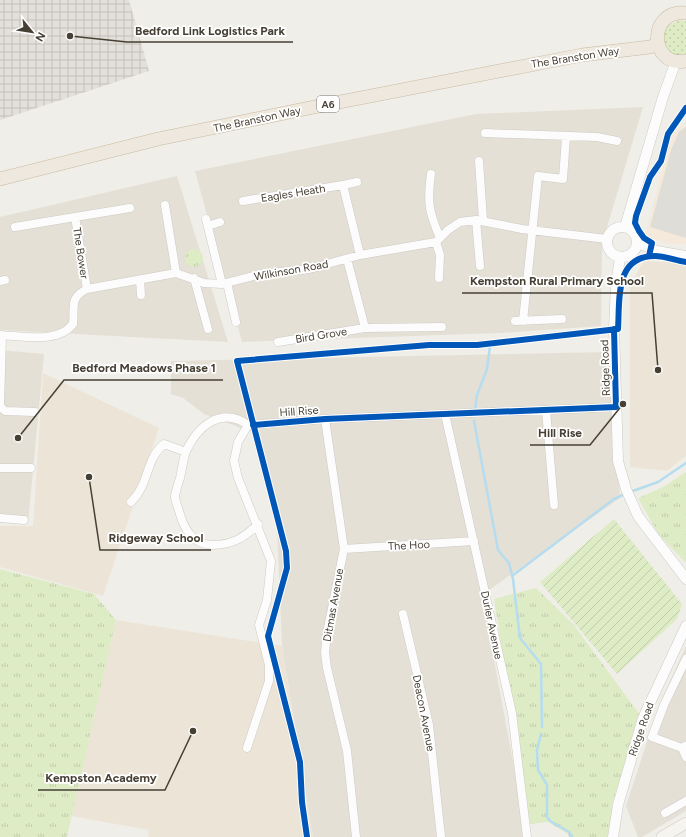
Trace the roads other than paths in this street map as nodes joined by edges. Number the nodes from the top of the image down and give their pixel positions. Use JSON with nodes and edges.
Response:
{"nodes":[{"id":1,"x":686,"y":13,"type":"edge"},
{"id":2,"x":658,"y":44,"type":"junction"},
{"id":3,"x":681,"y":61,"type":"edge"},
{"id":4,"x":484,"y":133,"type":"dead end"},
{"id":5,"x":566,"y":137,"type":"junction"},
{"id":6,"x":617,"y":141,"type":"dead end"},
{"id":7,"x":479,"y":161,"type":"dead end"},
{"id":8,"x":431,"y":174,"type":"dead end"},
{"id":9,"x":0,"y":179,"type":"edge"},
{"id":10,"x":357,"y":182,"type":"dead end"},
{"id":11,"x":343,"y":185,"type":"junction"},
{"id":12,"x":243,"y":201,"type":"dead end"},
{"id":13,"x":165,"y":205,"type":"dead end"},
{"id":14,"x":130,"y":208,"type":"dead end"},
{"id":15,"x":75,"y":217,"type":"junction"},
{"id":16,"x":480,"y":220,"type":"junction"},
{"id":17,"x":220,"y":222,"type":"dead end"},
{"id":18,"x":625,"y":227,"type":"junction"},
{"id":19,"x":15,"y":228,"type":"dead end"},
{"id":20,"x":532,"y":229,"type":"junction"},
{"id":21,"x":607,"y":239,"type":"junction"},
{"id":22,"x":438,"y":240,"type":"junction"},
{"id":23,"x":637,"y":244,"type":"junction"},
{"id":24,"x":360,"y":255,"type":"junction"},
{"id":25,"x":686,"y":255,"type":"edge"},
{"id":26,"x":620,"y":258,"type":"junction"},
{"id":27,"x":347,"y":259,"type":"junction"},
{"id":28,"x":480,"y":266,"type":"dead end"},
{"id":29,"x":176,"y":273,"type":"junction"},
{"id":30,"x":194,"y":278,"type":"junction"},
{"id":31,"x":439,"y":278,"type":"dead end"},
{"id":32,"x":140,"y":280,"type":"junction"},
{"id":33,"x":224,"y":284,"type":"junction"},
{"id":34,"x":87,"y":289,"type":"junction"},
{"id":35,"x":141,"y":295,"type":"dead end"},
{"id":36,"x":562,"y":319,"type":"dead end"},
{"id":37,"x":236,"y":322,"type":"dead end"},
{"id":38,"x":442,"y":327,"type":"dead end"},
{"id":39,"x":365,"y":328,"type":"junction"},
{"id":40,"x":208,"y":329,"type":"dead end"},
{"id":41,"x":1,"y":335,"type":"edge"},
{"id":42,"x":278,"y":342,"type":"dead end"},
{"id":43,"x":0,"y":406,"type":"edge"},
{"id":44,"x":616,"y":407,"type":"junction"},
{"id":45,"x":546,"y":410,"type":"junction"},
{"id":46,"x":35,"y":412,"type":"dead end"},
{"id":47,"x":445,"y":414,"type":"junction"},
{"id":48,"x":325,"y":419,"type":"junction"},
{"id":49,"x":248,"y":425,"type":"junction"},
{"id":50,"x":186,"y":452,"type":"junction"},
{"id":51,"x":0,"y":468,"type":"edge"},
{"id":52,"x":31,"y":468,"type":"dead end"},
{"id":53,"x":132,"y":502,"type":"dead end"},
{"id":54,"x":554,"y":505,"type":"dead end"},
{"id":55,"x":0,"y":518,"type":"edge"},
{"id":56,"x":24,"y":520,"type":"dead end"},
{"id":57,"x":258,"y":524,"type":"junction"},
{"id":58,"x":474,"y":540,"type":"junction"},
{"id":59,"x":344,"y":549,"type":"junction"},
{"id":60,"x":686,"y":579,"type":"edge"},
{"id":61,"x":403,"y":614,"type":"dead end"},
{"id":62,"x":686,"y":626,"type":"edge"},
{"id":63,"x":686,"y":659,"type":"edge"},
{"id":64,"x":684,"y":746,"type":"edge"},
{"id":65,"x":247,"y":748,"type":"dead end"},
{"id":66,"x":686,"y":757,"type":"edge"},
{"id":67,"x":686,"y":801,"type":"edge"},
{"id":68,"x":665,"y":813,"type":"dead end"},
{"id":69,"x":686,"y":823,"type":"edge"},
{"id":70,"x":356,"y":837,"type":"edge"},
{"id":71,"x":442,"y":837,"type":"edge"},
{"id":72,"x":527,"y":837,"type":"edge"},
{"id":73,"x":613,"y":837,"type":"edge"},
{"id":74,"x":662,"y":837,"type":"edge"}],
"edges":[{"from":1,"to":2,"type":"highway"},
{"from":2,"to":3,"type":"highway"},
{"from":2,"to":9,"type":"highway","name":"The Branston Way","number":"A6"},
{"from":3,"to":18,"type":"street"},
{"from":4,"to":5,"type":"street"},
{"from":5,"to":6,"type":"street"},
{"from":5,"to":20,"type":"street"},
{"from":7,"to":16,"type":"street"},
{"from":8,"to":22,"type":"street"},
{"from":10,"to":11,"type":"street","name":"Eagles Heath"},
{"from":11,"to":12,"type":"street","name":"Eagles Heath"},
{"from":11,"to":24,"type":"street"},
{"from":13,"to":29,"type":"street"},
{"from":14,"to":15,"type":"street","name":"The Bower"},
{"from":15,"to":19,"type":"street","name":"The Bower"},
{"from":15,"to":34,"type":"street","name":"The Bower"},
{"from":16,"to":20,"type":"street","name":"Wilkinson Road"},
{"from":16,"to":22,"type":"street","name":"Wilkinson Road"},
{"from":16,"to":28,"type":"street"},
{"from":17,"to":33,"type":"street"},
{"from":18,"to":21,"type":"street"},
{"from":18,"to":23,"type":"street"},
{"from":20,"to":21,"type":"street","name":"Wilkinson Road"},
{"from":20,"to":36,"type":"street"},
{"from":21,"to":26,"type":"street"},
{"from":22,"to":24,"type":"street","name":"Wilkinson Road"},
{"from":22,"to":31,"type":"street"},
{"from":23,"to":25,"type":"street"},
{"from":23,"to":26,"type":"street"},
{"from":24,"to":27,"type":"street","name":"Wilkinson Road"},
{"from":26,"to":44,"type":"street","name":"Ridge Road"},
{"from":27,"to":33,"type":"street","name":"Wilkinson Road"},
{"from":27,"to":39,"type":"street"},
{"from":29,"to":30,"type":"street","name":"Wilkinson Road"},
{"from":29,"to":32,"type":"street","name":"Wilkinson Road"},
{"from":30,"to":33,"type":"street","name":"Wilkinson Road"},
{"from":30,"to":40,"type":"street"},
{"from":32,"to":34,"type":"street","name":"Wilkinson Road"},
{"from":32,"to":35,"type":"street"},
{"from":33,"to":37,"type":"street"},
{"from":34,"to":41,"type":"street"},
{"from":38,"to":39,"type":"street","name":"Bird Grove"},
{"from":39,"to":42,"type":"street","name":"Bird Grove"},
{"from":41,"to":43,"type":"street"},
{"from":43,"to":46,"type":"street"},
{"from":44,"to":45,"type":"street","name":"Hill Rise"},
{"from":44,"to":60,"type":"street","name":"Ridge Road"},
{"from":45,"to":47,"type":"street","name":"Hill Rise"},
{"from":45,"to":54,"type":"street"},
{"from":47,"to":48,"type":"street","name":"Hill Rise"},
{"from":47,"to":58,"type":"street","name":"Durler Avenue"},
{"from":48,"to":49,"type":"street","name":"Hill Rise"},
{"from":48,"to":59,"type":"street","name":"Ditmas Avenue"},
{"from":49,"to":50,"type":"street"},
{"from":49,"to":57,"type":"street"},
{"from":50,"to":53,"type":"street"},
{"from":50,"to":57,"type":"street"},
{"from":51,"to":52,"type":"street"},
{"from":55,"to":56,"type":"street"},
{"from":57,"to":65,"type":"street"},
{"from":58,"to":59,"type":"street","name":"The Hoo"},
{"from":58,"to":72,"type":"street","name":"Durler Avenue"},
{"from":59,"to":70,"type":"street","name":"Ditmas Avenue"},
{"from":61,"to":71,"type":"street","name":"Deacon Avenue"},
{"from":62,"to":73,"type":"street","name":"Ridge Road"},
{"from":63,"to":64,"type":"street"},
{"from":64,"to":66,"type":"street"},
{"from":67,"to":68,"type":"street"},
{"from":69,"to":74,"type":"main road"}]}
